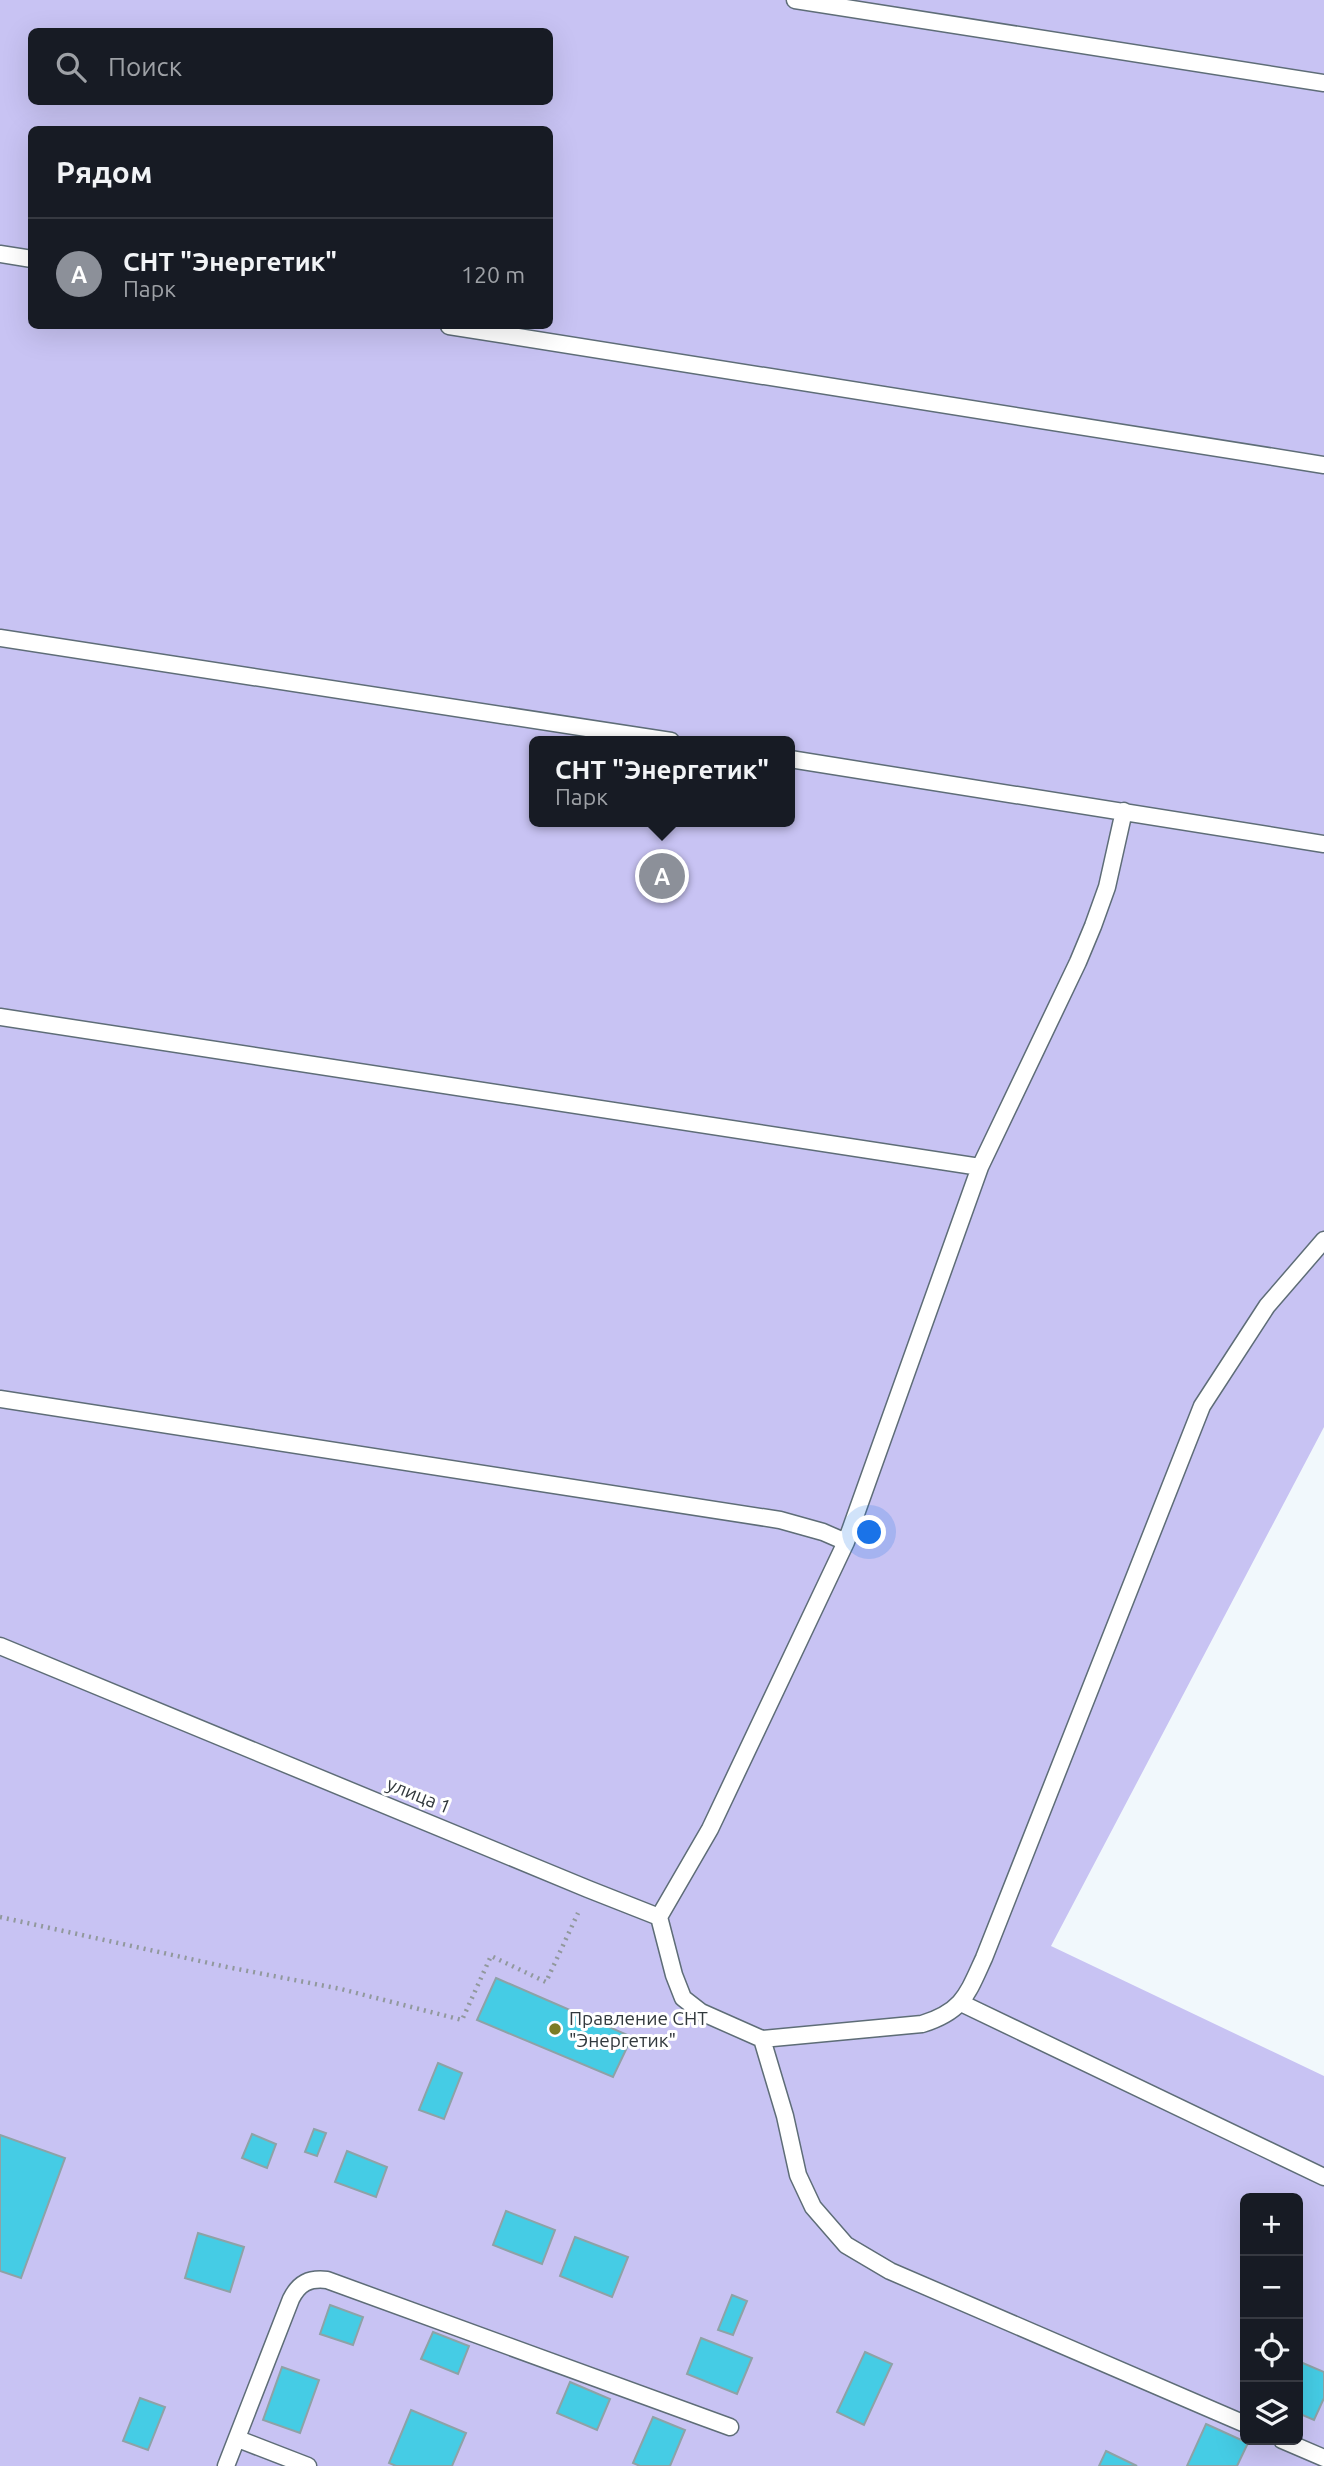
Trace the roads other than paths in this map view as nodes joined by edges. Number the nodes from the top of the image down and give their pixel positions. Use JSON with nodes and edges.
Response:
{"nodes":[{"id":1,"x":795,"y":0,"type":"edge"},
{"id":2,"x":1324,"y":83,"type":"edge"},
{"id":3,"x":0,"y":254,"type":"edge"},
{"id":4,"x":28,"y":258,"type":"edge"},
{"id":5,"x":468,"y":329,"type":"edge"},
{"id":6,"x":1324,"y":465,"type":"edge"},
{"id":7,"x":0,"y":638,"type":"edge"},
{"id":8,"x":638,"y":736,"type":"edge"},
{"id":9,"x":795,"y":761,"type":"edge"},
{"id":10,"x":1124,"y":811,"type":"junction"},
{"id":11,"x":1324,"y":844,"type":"edge"},
{"id":12,"x":0,"y":1017,"type":"edge"},
{"id":13,"x":979,"y":1167,"type":"junction"},
{"id":14,"x":1324,"y":1240,"type":"edge"},
{"id":15,"x":0,"y":1399,"type":"edge"},
{"id":16,"x":846,"y":1542,"type":"junction"},
{"id":17,"x":0,"y":1646,"type":"edge"},
{"id":18,"x":659,"y":1917,"type":"junction"},
{"id":19,"x":961,"y":2003,"type":"junction"},
{"id":20,"x":762,"y":2039,"type":"junction"},
{"id":21,"x":1324,"y":2177,"type":"edge"},
{"id":22,"x":1240,"y":2422,"type":"edge"},
{"id":23,"x":730,"y":2427,"type":"dead end"},
{"id":24,"x":238,"y":2439,"type":"junction"},
{"id":25,"x":1294,"y":2445,"type":"edge"},
{"id":26,"x":1324,"y":2458,"type":"edge"},
{"id":27,"x":226,"y":2466,"type":"edge"},
{"id":28,"x":308,"y":2466,"type":"edge"}],
"edges":[{"from":1,"to":2,"type":"lane"},
{"from":3,"to":4,"type":"lane"},
{"from":5,"to":6,"type":"lane"},
{"from":7,"to":8,"type":"lane"},
{"from":9,"to":10,"type":"lane"},
{"from":10,"to":11,"type":"lane"},
{"from":10,"to":13,"type":"lane"},
{"from":12,"to":13,"type":"lane"},
{"from":13,"to":16,"type":"lane"},
{"from":14,"to":19,"type":"lane"},
{"from":15,"to":16,"type":"lane"},
{"from":16,"to":18,"type":"lane"},
{"from":17,"to":18,"type":"lane","name":"улица 1"},
{"from":18,"to":20,"type":"lane"},
{"from":19,"to":20,"type":"lane"},
{"from":19,"to":21,"type":"lane"},
{"from":20,"to":22,"type":"lane"},
{"from":23,"to":24,"type":"lane"},
{"from":24,"to":27,"type":"lane"},
{"from":24,"to":28,"type":"lane"},
{"from":25,"to":26,"type":"lane"}]}
